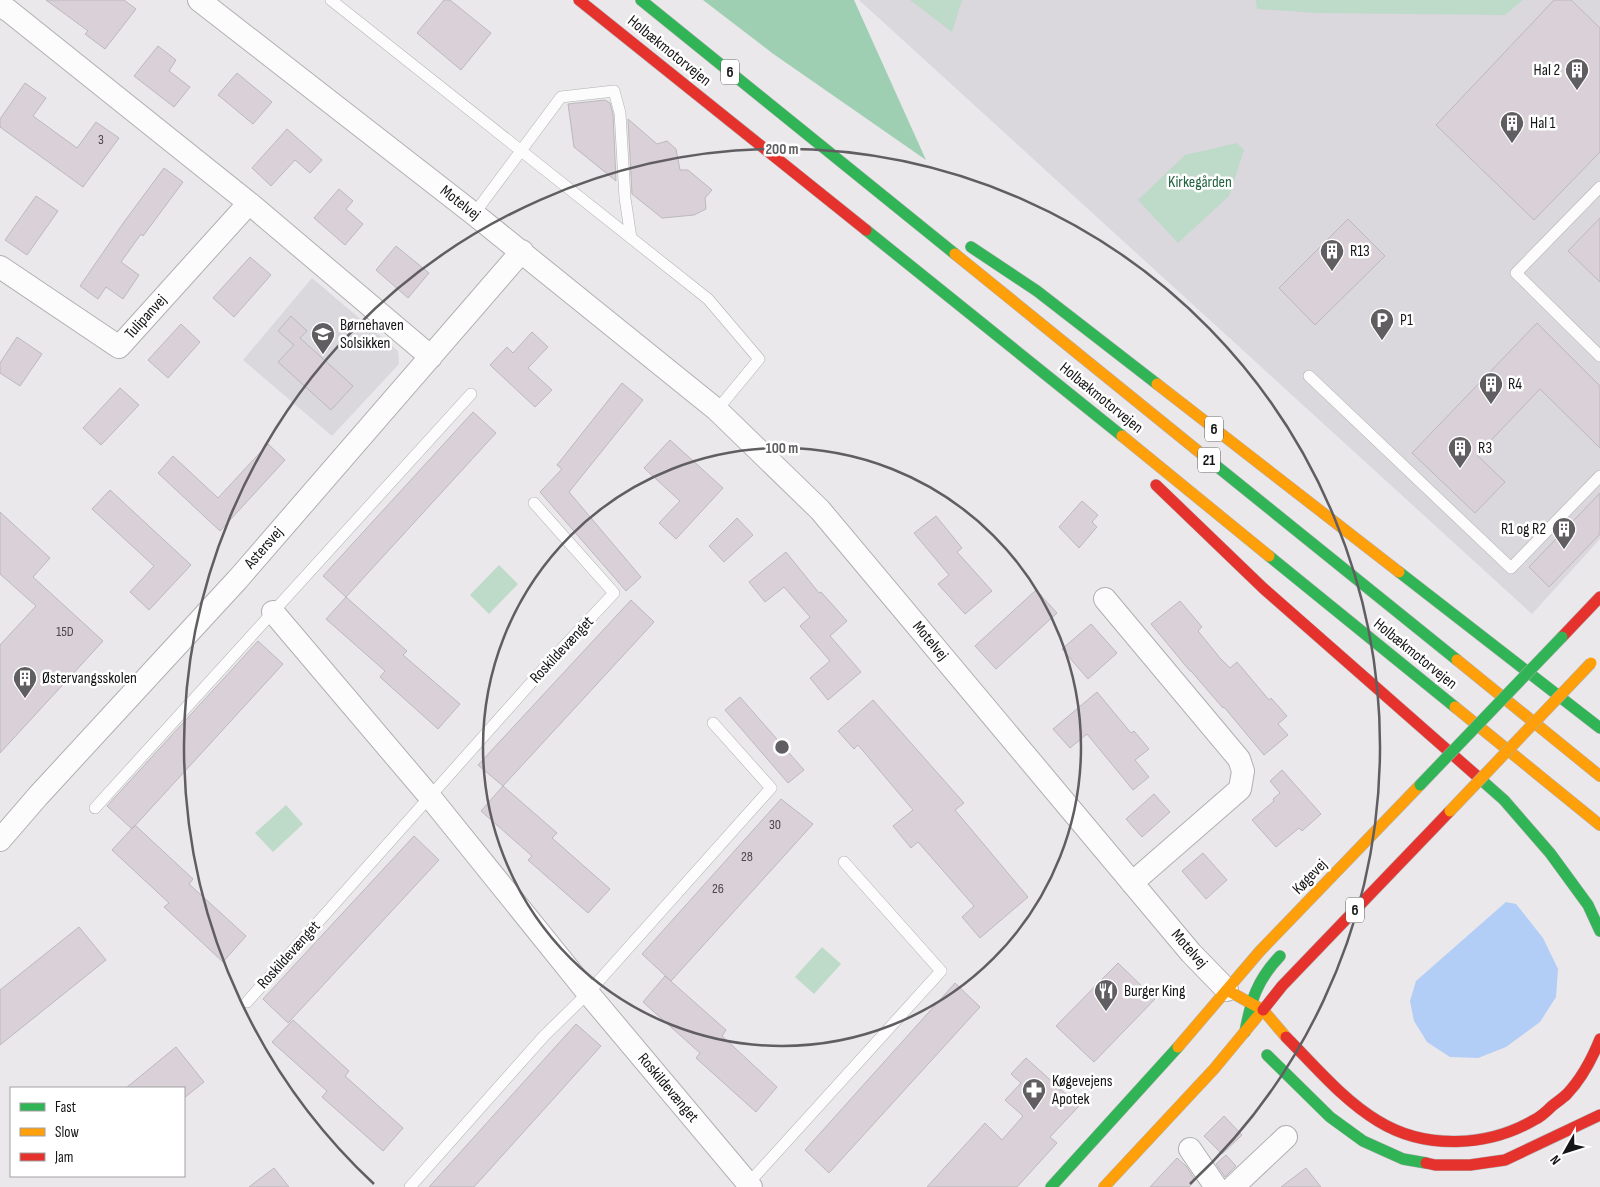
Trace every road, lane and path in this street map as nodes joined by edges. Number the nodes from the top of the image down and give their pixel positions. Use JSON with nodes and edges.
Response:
{"nodes":[{"id":1,"x":199,"y":0,"type":"edge"},
{"id":2,"x":331,"y":0,"type":"edge"},
{"id":3,"x":579,"y":0,"type":"edge"},
{"id":4,"x":641,"y":0,"type":"edge"},
{"id":5,"x":0,"y":5,"type":"edge"},
{"id":6,"x":818,"y":145,"type":"junction"},
{"id":7,"x":522,"y":151,"type":"junction"},
{"id":8,"x":1600,"y":187,"type":"edge"},
{"id":9,"x":249,"y":203,"type":"junction"},
{"id":10,"x":474,"y":214,"type":"junction"},
{"id":11,"x":931,"y":221,"type":"dead end"},
{"id":12,"x":631,"y":238,"type":"junction"},
{"id":13,"x":964,"y":242,"type":"dead end"},
{"id":14,"x":522,"y":251,"type":"junction"},
{"id":15,"x":0,"y":267,"type":"edge"},
{"id":16,"x":1015,"y":349,"type":"junction"},
{"id":17,"x":1600,"y":356,"type":"edge"},
{"id":18,"x":431,"y":357,"type":"junction"},
{"id":19,"x":1309,"y":376,"type":"dead end"},
{"id":20,"x":471,"y":394,"type":"dead end"},
{"id":21,"x":718,"y":410,"type":"junction"},
{"id":22,"x":1114,"y":445,"type":"dead end"},
{"id":23,"x":1600,"y":476,"type":"edge"},
{"id":24,"x":1150,"y":479,"type":"dead end"},
{"id":25,"x":534,"y":503,"type":"dead end"},
{"id":26,"x":1600,"y":597,"type":"edge"},
{"id":27,"x":1105,"y":599,"type":"dead end"},
{"id":28,"x":273,"y":612,"type":"junction"},
{"id":29,"x":1600,"y":654,"type":"edge"},
{"id":30,"x":713,"y":722,"type":"dead end"},
{"id":31,"x":1600,"y":728,"type":"edge"},
{"id":32,"x":1600,"y":776,"type":"edge"},
{"id":33,"x":430,"y":797,"type":"junction"},
{"id":34,"x":95,"y":808,"type":"dead end"},
{"id":35,"x":1600,"y":825,"type":"edge"},
{"id":36,"x":1372,"y":835,"type":"junction"},
{"id":37,"x":0,"y":840,"type":"edge"},
{"id":38,"x":844,"y":862,"type":"dead end"},
{"id":39,"x":1355,"y":868,"type":"dead end"},
{"id":40,"x":1132,"y":883,"type":"junction"},
{"id":41,"x":1600,"y":931,"type":"edge"},
{"id":42,"x":1288,"y":947,"type":"dead end"},
{"id":43,"x":588,"y":993,"type":"junction"},
{"id":44,"x":247,"y":1002,"type":"dead end"},
{"id":45,"x":1250,"y":1003,"type":"junction"},
{"id":46,"x":1232,"y":1006,"type":"junction"},
{"id":47,"x":1262,"y":1010,"type":"junction"},
{"id":48,"x":1248,"y":1035,"type":"junction"},
{"id":49,"x":1600,"y":1039,"type":"edge"},
{"id":50,"x":1264,"y":1052,"type":"dead end"},
{"id":51,"x":1120,"y":1112,"type":"junction"},
{"id":52,"x":1600,"y":1115,"type":"edge"},
{"id":53,"x":1149,"y":1122,"type":"dead end"},
{"id":54,"x":1286,"y":1137,"type":"dead end"},
{"id":55,"x":1190,"y":1149,"type":"dead end"},
{"id":56,"x":1090,"y":1162,"type":"dead end"},
{"id":57,"x":1119,"y":1170,"type":"junction"},
{"id":58,"x":748,"y":1186,"type":"edge"},
{"id":59,"x":410,"y":1187,"type":"edge"},
{"id":60,"x":1051,"y":1187,"type":"edge"},
{"id":61,"x":1104,"y":1187,"type":"edge"},
{"id":62,"x":1216,"y":1187,"type":"edge"},
{"id":63,"x":1233,"y":1187,"type":"edge"}],
"edges":[{"from":1,"to":10,"type":"street","name":"Motelvej"},
{"from":2,"to":7,"type":"lane"},
{"from":3,"to":16,"type":"main road","name":"Holbækmotorvejen","number":"6"},
{"from":4,"to":6,"type":"main road","name":"Holbækmotorvejen","number":"6"},
{"from":5,"to":9,"type":"street"},
{"from":6,"to":11,"type":"main road","number":"6"},
{"from":6,"to":32,"type":"main road","name":"Holbækmotorvejen","number":"21"},
{"from":7,"to":10,"type":"lane"},
{"from":7,"to":12,"type":"lane"},
{"from":7,"to":12,"type":"lane"},
{"from":8,"to":17,"type":"lane"},
{"from":9,"to":15,"type":"street","name":"Tulipanvej"},
{"from":9,"to":18,"type":"street"},
{"from":10,"to":14,"type":"street","name":"Motelvej"},
{"from":12,"to":21,"type":"lane"},
{"from":13,"to":31,"type":"main road","number":"6"},
{"from":14,"to":18,"type":"street","name":"Astersvej"},
{"from":14,"to":21,"type":"street","name":"Motelvej"},
{"from":16,"to":22,"type":"main road","number":"6"},
{"from":16,"to":35,"type":"main road","name":"Holbækmotorvejen","number":"21"},
{"from":18,"to":37,"type":"street","name":"Astersvej"},
{"from":19,"to":23,"type":"lane"},
{"from":20,"to":28,"type":"lane"},
{"from":21,"to":40,"type":"street","name":"Motelvej"},
{"from":24,"to":41,"type":"main road"},
{"from":25,"to":33,"type":"lane","name":"Roskildevænget"},
{"from":26,"to":36,"type":"main road","name":"Køgevej","bridge":true},
{"from":27,"to":40,"type":"street"},
{"from":28,"to":33,"type":"street","name":"Roskildevænget"},
{"from":28,"to":34,"type":"lane"},
{"from":29,"to":47,"type":"main road","number":"6","bridge":true},
{"from":30,"to":43,"type":"lane"},
{"from":33,"to":43,"type":"street","name":"Roskildevænget"},
{"from":33,"to":44,"type":"lane","name":"Roskildevænget"},
{"from":36,"to":39,"type":"main road"},
{"from":36,"to":46,"type":"main road","name":"Køgevej"},
{"from":38,"to":58,"type":"lane"},
{"from":40,"to":46,"type":"street","name":"Motelvej"},
{"from":42,"to":45,"type":"main road"},
{"from":43,"to":58,"type":"street","name":"Roskildevænget"},
{"from":43,"to":59,"type":"lane"},
{"from":45,"to":46,"type":"main road"},
{"from":45,"to":47,"type":"main road"},
{"from":45,"to":48,"type":"main road"},
{"from":46,"to":48,"type":"main road"},
{"from":46,"to":51,"type":"main road","name":"Køgevej"},
{"from":47,"to":48,"type":"main road"},
{"from":47,"to":49,"type":"main road"},
{"from":48,"to":57,"type":"main road"},
{"from":50,"to":52,"type":"main road"},
{"from":51,"to":56,"type":"main road"},
{"from":51,"to":60,"type":"main road","name":"Køgevej"},
{"from":53,"to":57,"type":"main road"},
{"from":54,"to":63,"type":"street"},
{"from":55,"to":62,"type":"street"},
{"from":57,"to":61,"type":"main road"}]}
